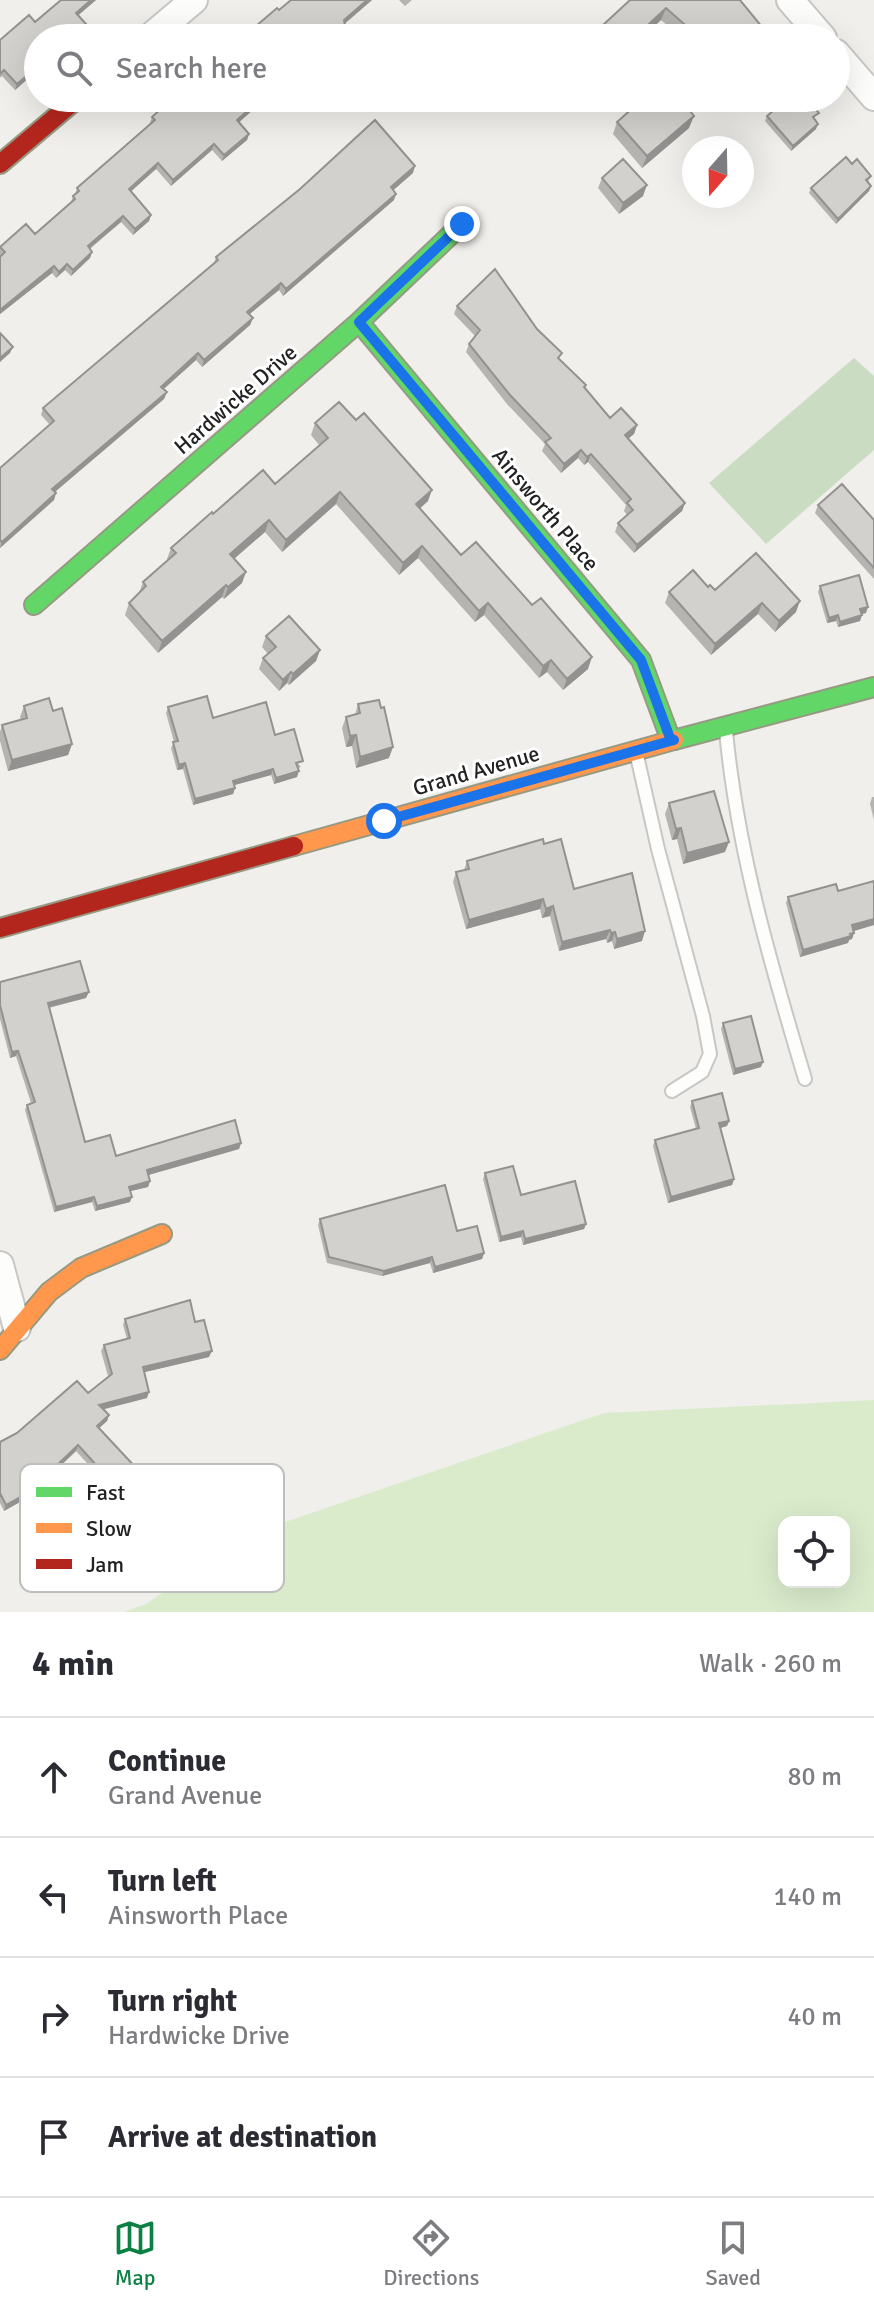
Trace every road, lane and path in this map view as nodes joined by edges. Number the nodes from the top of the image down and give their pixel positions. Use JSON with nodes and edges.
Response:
{"nodes":[{"id":1,"x":194,"y":0,"type":"edge"},
{"id":2,"x":790,"y":0,"type":"edge"},
{"id":3,"x":166,"y":24,"type":"edge"},
{"id":4,"x":811,"y":24,"type":"edge"},
{"id":5,"x":850,"y":69,"type":"edge"},
{"id":6,"x":874,"y":97,"type":"edge"},
{"id":7,"x":61,"y":112,"type":"edge"},
{"id":8,"x":0,"y":164,"type":"edge"},
{"id":9,"x":462,"y":224,"type":"dead end"},
{"id":10,"x":359,"y":322,"type":"junction"},
{"id":11,"x":34,"y":605,"type":"dead end"},
{"id":12,"x":874,"y":687,"type":"edge"},
{"id":13,"x":726,"y":728,"type":"junction"},
{"id":14,"x":674,"y":740,"type":"junction"},
{"id":15,"x":637,"y":752,"type":"junction"},
{"id":16,"x":0,"y":928,"type":"edge"},
{"id":17,"x":805,"y":1079,"type":"dead end"},
{"id":18,"x":672,"y":1091,"type":"dead end"},
{"id":19,"x":162,"y":1234,"type":"dead end"},
{"id":20,"x":0,"y":1265,"type":"edge"},
{"id":21,"x":17,"y":1328,"type":"junction"},
{"id":22,"x":0,"y":1350,"type":"edge"}],
"edges":[{"from":1,"to":3,"type":"street"},
{"from":2,"to":4,"type":"street"},
{"from":5,"to":6,"type":"street"},
{"from":7,"to":8,"type":"street"},
{"from":9,"to":10,"type":"street","name":"Hardwicke Drive"},
{"from":10,"to":11,"type":"street","name":"Hardwicke Drive"},
{"from":10,"to":14,"type":"street","name":"Ainsworth Place"},
{"from":12,"to":13,"type":"street","name":"Grand Avenue"},
{"from":13,"to":14,"type":"street","name":"Grand Avenue"},
{"from":13,"to":17,"type":"lane"},
{"from":14,"to":15,"type":"street","name":"Grand Avenue"},
{"from":15,"to":16,"type":"street","name":"Grand Avenue"},
{"from":15,"to":18,"type":"lane"},
{"from":19,"to":21,"type":"street"},
{"from":20,"to":21,"type":"street"},
{"from":21,"to":22,"type":"street"}]}
